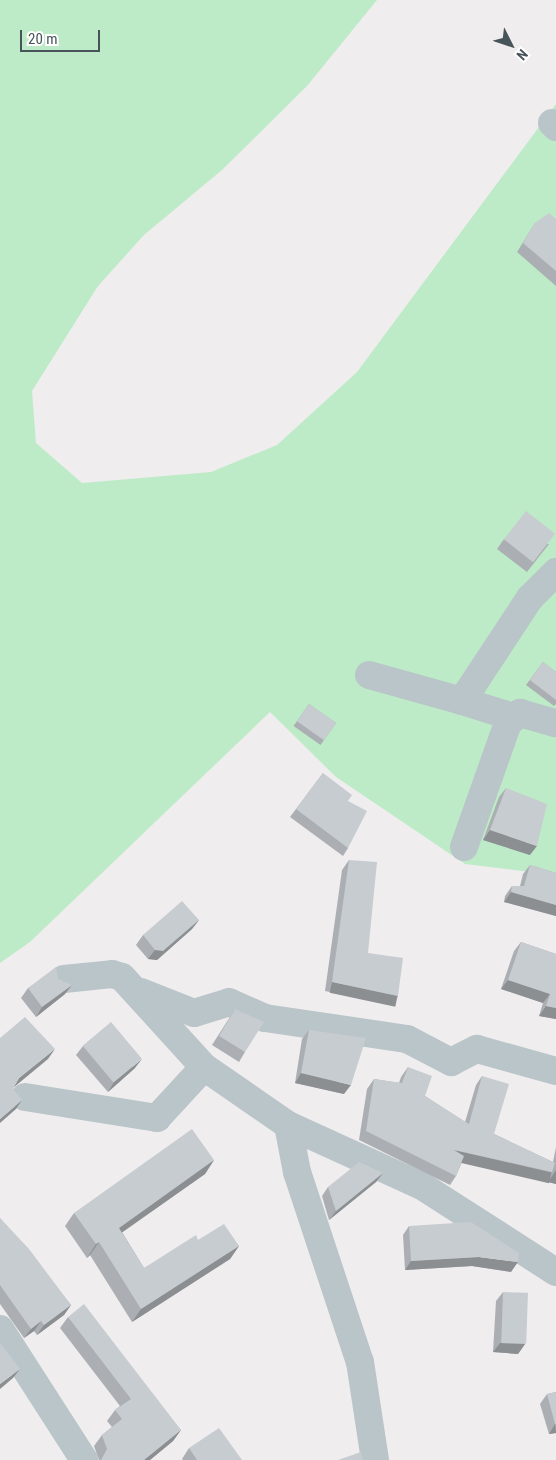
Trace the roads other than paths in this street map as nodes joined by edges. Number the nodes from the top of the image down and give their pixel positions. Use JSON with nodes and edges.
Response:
{"nodes":[{"id":1,"x":556,"y":572,"type":"edge"},
{"id":2,"x":369,"y":676,"type":"dead end"},
{"id":3,"x":462,"y":701,"type":"junction"},
{"id":4,"x":513,"y":716,"type":"junction"},
{"id":5,"x":556,"y":723,"type":"edge"},
{"id":6,"x":464,"y":847,"type":"dead end"},
{"id":7,"x":64,"y":979,"type":"edge"},
{"id":8,"x":136,"y":990,"type":"junction"},
{"id":9,"x":204,"y":1067,"type":"junction"},
{"id":10,"x":556,"y":1071,"type":"edge"},
{"id":11,"x":25,"y":1096,"type":"dead end"},
{"id":12,"x":288,"y":1125,"type":"junction"},
{"id":13,"x":556,"y":1272,"type":"edge"},
{"id":14,"x":0,"y":1329,"type":"edge"},
{"id":15,"x":81,"y":1459,"type":"edge"},
{"id":16,"x":375,"y":1460,"type":"edge"}],
"edges":[{"from":1,"to":3,"type":"street"},
{"from":2,"to":3,"type":"street"},
{"from":3,"to":4,"type":"street"},
{"from":4,"to":5,"type":"street"},
{"from":4,"to":6,"type":"street"},
{"from":7,"to":8,"type":"street"},
{"from":8,"to":9,"type":"street"},
{"from":8,"to":10,"type":"street"},
{"from":9,"to":11,"type":"street"},
{"from":9,"to":12,"type":"street"},
{"from":12,"to":13,"type":"street"},
{"from":12,"to":16,"type":"street"},
{"from":14,"to":15,"type":"street"}]}
